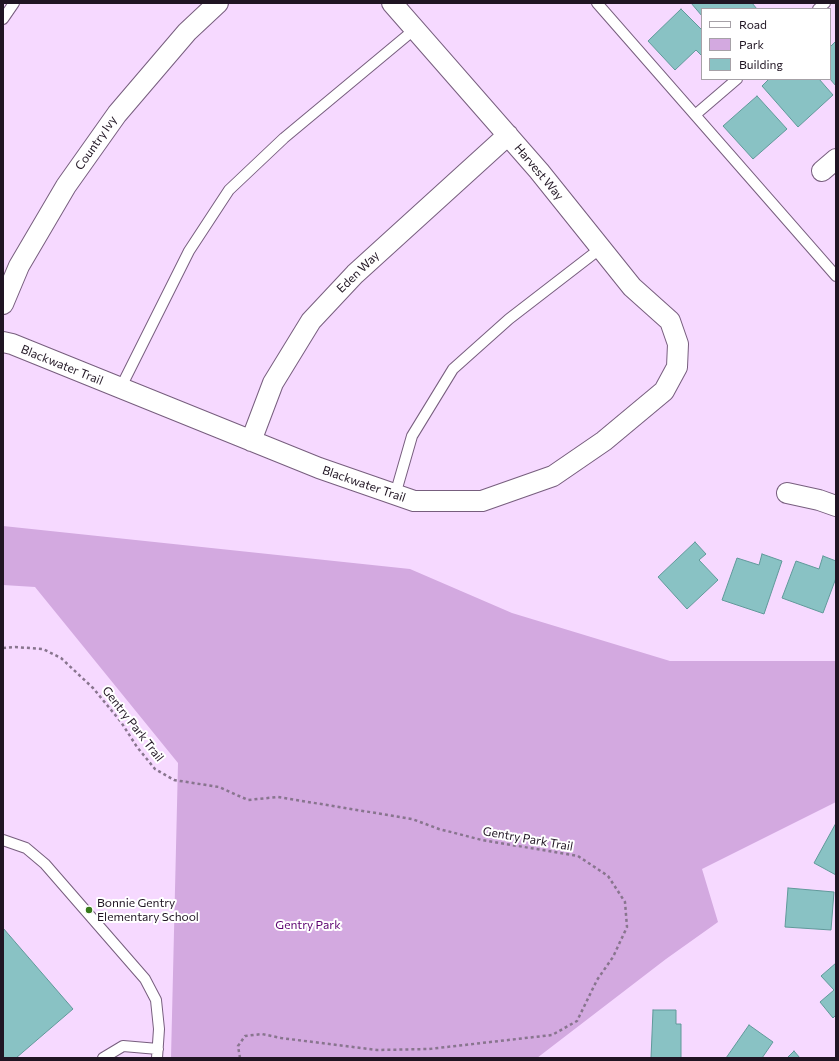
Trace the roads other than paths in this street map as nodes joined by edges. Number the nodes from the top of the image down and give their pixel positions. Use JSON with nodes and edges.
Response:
{"nodes":[{"id":1,"x":14,"y":3,"type":"edge"},
{"id":2,"x":218,"y":3,"type":"edge"},
{"id":3,"x":392,"y":3,"type":"edge"},
{"id":4,"x":597,"y":3,"type":"edge"},
{"id":5,"x":3,"y":19,"type":"edge"},
{"id":6,"x":415,"y":29,"type":"junction"},
{"id":7,"x":736,"y":80,"type":"edge"},
{"id":8,"x":695,"y":115,"type":"junction"},
{"id":9,"x":508,"y":136,"type":"junction"},
{"id":10,"x":600,"y":248,"type":"junction"},
{"id":11,"x":836,"y":276,"type":"edge"},
{"id":12,"x":3,"y":304,"type":"edge"},
{"id":13,"x":3,"y":342,"type":"edge"},
{"id":14,"x":678,"y":344,"type":"joint"},
{"id":15,"x":120,"y":389,"type":"junction"},
{"id":16,"x":251,"y":441,"type":"junction"},
{"id":17,"x":787,"y":493,"type":"dead end"},
{"id":18,"x":395,"y":495,"type":"junction"},
{"id":19,"x":836,"y":506,"type":"edge"},
{"id":20,"x":3,"y":840,"type":"edge"},
{"id":21,"x":158,"y":1054,"type":"edge"},
{"id":22,"x":103,"y":1058,"type":"edge"}],
"edges":[{"from":1,"to":5,"type":"lane"},
{"from":2,"to":12,"type":"street","name":"Country Ivy"},
{"from":3,"to":6,"type":"street","name":"Harvest Way"},
{"from":4,"to":8,"type":"lane"},
{"from":6,"to":9,"type":"street","name":"Harvest Way"},
{"from":6,"to":15,"type":"lane"},
{"from":7,"to":8,"type":"lane"},
{"from":8,"to":11,"type":"lane"},
{"from":9,"to":10,"type":"street","name":"Harvest Way"},
{"from":9,"to":16,"type":"street","name":"Eden Way"},
{"from":10,"to":14,"type":"street","name":"Harvest Way"},
{"from":10,"to":18,"type":"lane"},
{"from":13,"to":15,"type":"street","name":"Blackwater Trail"},
{"from":14,"to":18,"type":"street","name":"Blackwater Trail"},
{"from":15,"to":16,"type":"street","name":"Blackwater Trail"},
{"from":16,"to":18,"type":"street","name":"Blackwater Trail"},
{"from":17,"to":19,"type":"street"},
{"from":20,"to":21,"type":"lane"},
{"from":21,"to":22,"type":"lane"}]}
